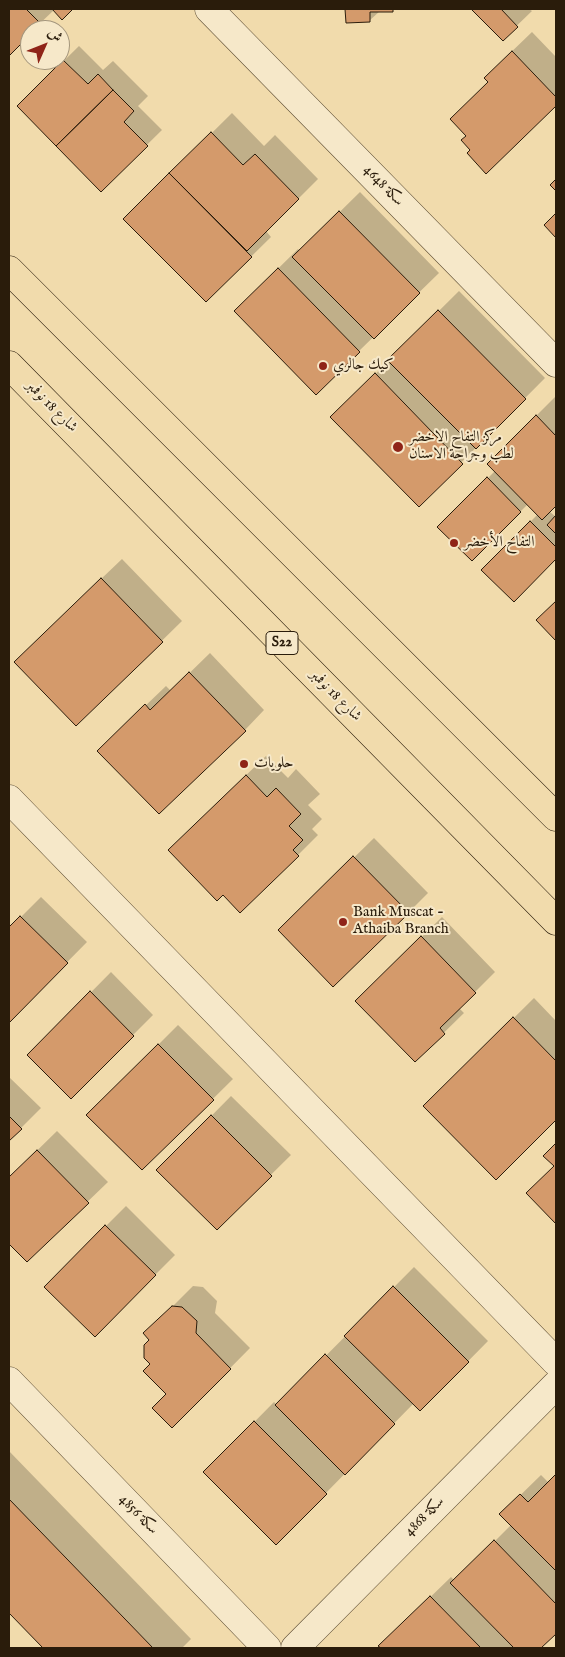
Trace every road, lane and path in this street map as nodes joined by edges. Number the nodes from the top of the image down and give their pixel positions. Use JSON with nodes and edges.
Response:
{"nodes":[{"id":1,"x":209,"y":9,"type":"edge"},
{"id":2,"x":9,"y":270,"type":"edge"},
{"id":3,"x":556,"y":363,"type":"edge"},
{"id":4,"x":9,"y":364,"type":"edge"},
{"id":5,"x":9,"y":799,"type":"edge"},
{"id":6,"x":556,"y":817,"type":"edge"},
{"id":7,"x":556,"y":921,"type":"edge"},
{"id":8,"x":556,"y":1362,"type":"edge"},
{"id":9,"x":9,"y":1381,"type":"edge"},
{"id":10,"x":556,"y":1385,"type":"edge"},
{"id":11,"x":267,"y":1648,"type":"edge"},
{"id":12,"x":295,"y":1648,"type":"edge"}],
"edges":[{"from":1,"to":3,"type":"street","name":"سكة 4648"},
{"from":2,"to":6,"type":"main road"},
{"from":4,"to":7,"type":"main road","name":"شارع 18 نوفمبر","number":"S22"},
{"from":5,"to":8,"type":"street"},
{"from":9,"to":11,"type":"street","name":"سكة 4856"},
{"from":10,"to":12,"type":"street","name":"سكة 4868"}]}
